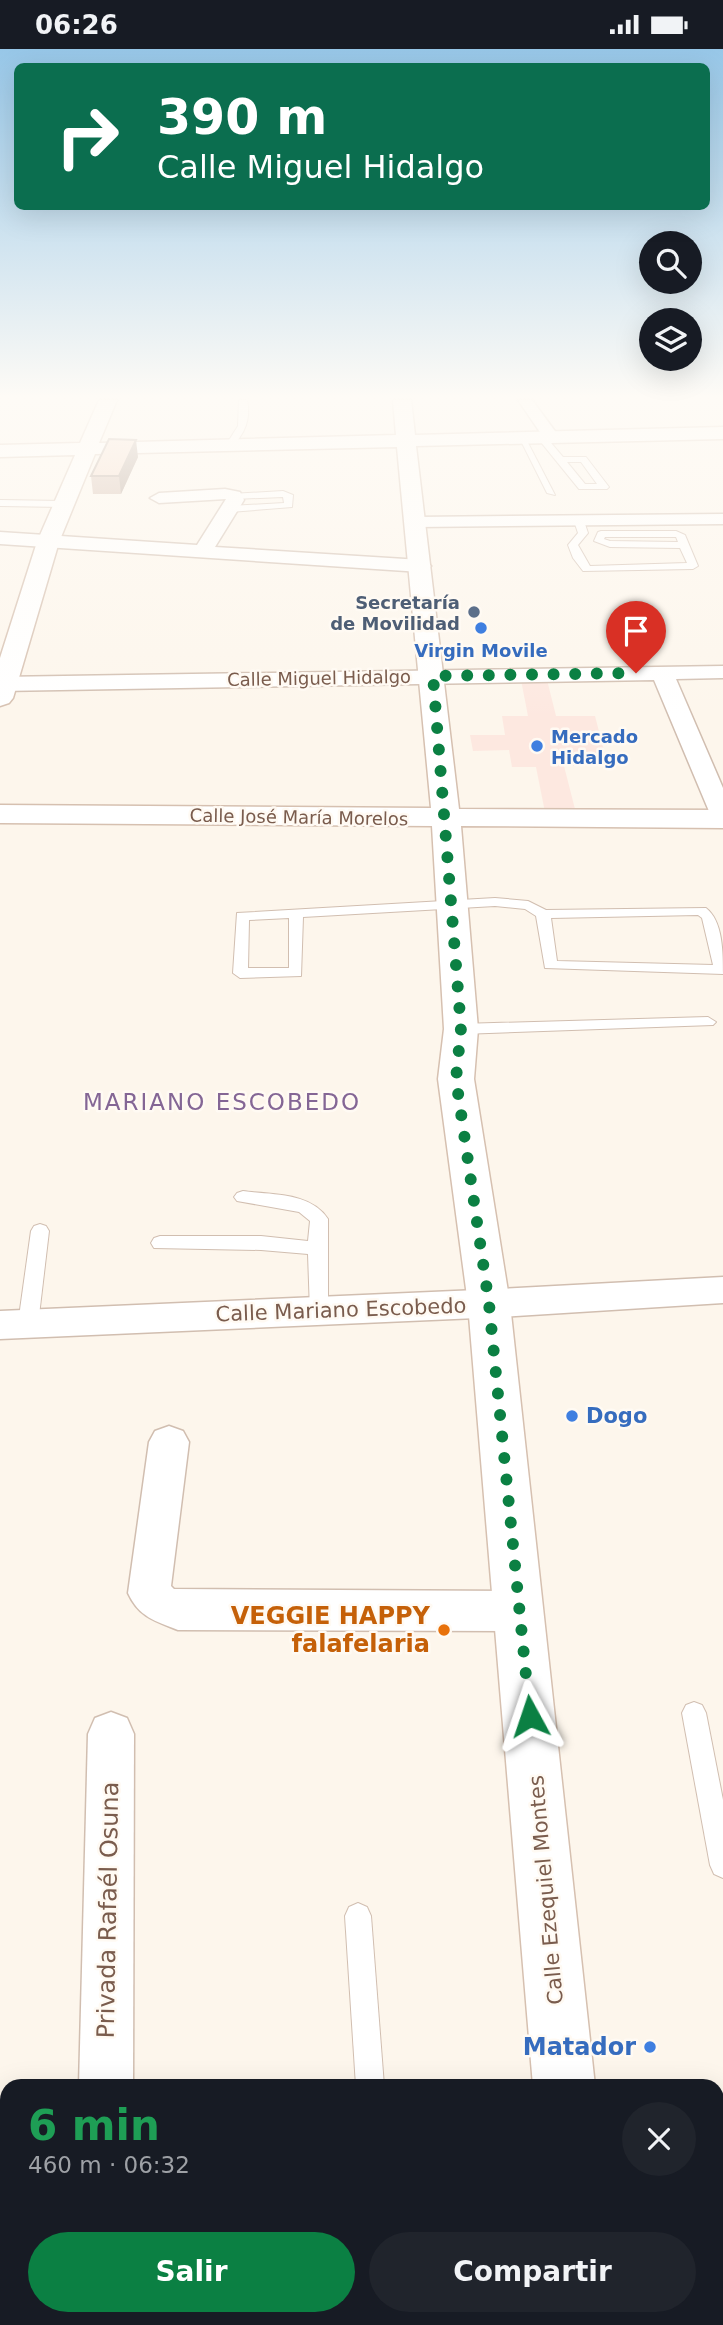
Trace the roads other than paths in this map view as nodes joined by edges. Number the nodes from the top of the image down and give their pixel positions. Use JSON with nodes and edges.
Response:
{"nodes":[{"id":1,"x":63,"y":506,"type":"edge"},
{"id":2,"x":230,"y":506,"type":"edge"},
{"id":3,"x":414,"y":506,"type":"edge"},
{"id":4,"x":723,"y":519,"type":"edge"},
{"id":5,"x":416,"y":522,"type":"junction"},
{"id":6,"x":581,"y":527,"type":"junction"},
{"id":7,"x":0,"y":538,"type":"edge"},
{"id":8,"x":48,"y":541,"type":"junction"},
{"id":9,"x":202,"y":552,"type":"junction"},
{"id":10,"x":421,"y":566,"type":"junction"},
{"id":11,"x":723,"y":672,"type":"edge"},
{"id":12,"x":662,"y":673,"type":"junction"},
{"id":13,"x":433,"y":676,"type":"junction"},
{"id":14,"x":2,"y":689,"type":"edge"},
{"id":15,"x":0,"y":814,"type":"edge"},
{"id":16,"x":723,"y":818,"type":"edge"},
{"id":17,"x":446,"y":819,"type":"junction"},
{"id":18,"x":451,"y":905,"type":"junction"},
{"id":19,"x":296,"y":913,"type":"junction"},
{"id":20,"x":544,"y":914,"type":"junction"},
{"id":21,"x":708,"y":1023,"type":"dead end"},
{"id":22,"x":461,"y":1028,"type":"junction"},
{"id":23,"x":243,"y":1198,"type":"dead end"},
{"id":24,"x":40,"y":1231,"type":"dead end"},
{"id":25,"x":160,"y":1243,"type":"dead end"},
{"id":26,"x":317,"y":1248,"type":"junction"},
{"id":27,"x":723,"y":1290,"type":"edge"},
{"id":28,"x":489,"y":1304,"type":"junction"},
{"id":29,"x":319,"y":1311,"type":"junction"},
{"id":30,"x":14,"y":1324,"type":"edge"},
{"id":31,"x":169,"y":1442,"type":"dead end"},
{"id":32,"x":520,"y":1611,"type":"junction"},
{"id":33,"x":694,"y":1713,"type":"dead end"},
{"id":34,"x":111,"y":1734,"type":"dead end"},
{"id":35,"x":723,"y":1865,"type":"edge"},
{"id":36,"x":358,"y":1916,"type":"dead end"},
{"id":37,"x":106,"y":2079,"type":"edge"},
{"id":38,"x":370,"y":2079,"type":"edge"},
{"id":39,"x":563,"y":2079,"type":"edge"}],
"edges":[{"from":1,"to":8,"type":"street"},
{"from":2,"to":9,"type":"street"},
{"from":3,"to":5,"type":"street","name":"Calle Ezequiel Montes"},
{"from":4,"to":6,"type":"street"},
{"from":5,"to":6,"type":"street"},
{"from":5,"to":10,"type":"street","name":"Calle Ezequiel Montes"},
{"from":6,"to":6,"type":"lane"},
{"from":7,"to":8,"type":"street"},
{"from":8,"to":9,"type":"street"},
{"from":8,"to":14,"type":"street"},
{"from":9,"to":10,"type":"street"},
{"from":10,"to":13,"type":"street","name":"Calle Ezequiel Montes"},
{"from":11,"to":12,"type":"street","name":"Calle Miguel Hidalgo"},
{"from":12,"to":13,"type":"street","name":"Calle Miguel Hidalgo"},
{"from":12,"to":16,"type":"street"},
{"from":13,"to":14,"type":"street","name":"Calle Miguel Hidalgo"},
{"from":13,"to":17,"type":"street","name":"Calle Ezequiel Montes"},
{"from":15,"to":17,"type":"street","name":"Calle José María Morelos"},
{"from":16,"to":17,"type":"street","name":"Calle José María Morelos"},
{"from":17,"to":18,"type":"street","name":"Calle Ezequiel Montes"},
{"from":18,"to":19,"type":"lane"},
{"from":18,"to":20,"type":"lane"},
{"from":18,"to":22,"type":"street","name":"Calle Ezequiel Montes"},
{"from":19,"to":19,"type":"lane"},
{"from":20,"to":20,"type":"lane"},
{"from":21,"to":22,"type":"lane"},
{"from":22,"to":28,"type":"street","name":"Calle Ezequiel Montes"},
{"from":23,"to":26,"type":"lane"},
{"from":24,"to":30,"type":"lane"},
{"from":25,"to":26,"type":"lane"},
{"from":26,"to":29,"type":"lane"},
{"from":27,"to":28,"type":"street","name":"Calle Mariano Escobedo"},
{"from":28,"to":29,"type":"street","name":"Calle Mariano Escobedo"},
{"from":28,"to":32,"type":"street","name":"Calle Ezequiel Montes"},
{"from":29,"to":30,"type":"street","name":"Calle Mariano Escobedo"},
{"from":31,"to":32,"type":"street"},
{"from":32,"to":39,"type":"street","name":"Calle Ezequiel Montes"},
{"from":33,"to":35,"type":"lane"},
{"from":34,"to":37,"type":"street","name":"Privada Rafaél Osuna"},
{"from":36,"to":38,"type":"lane"}]}
